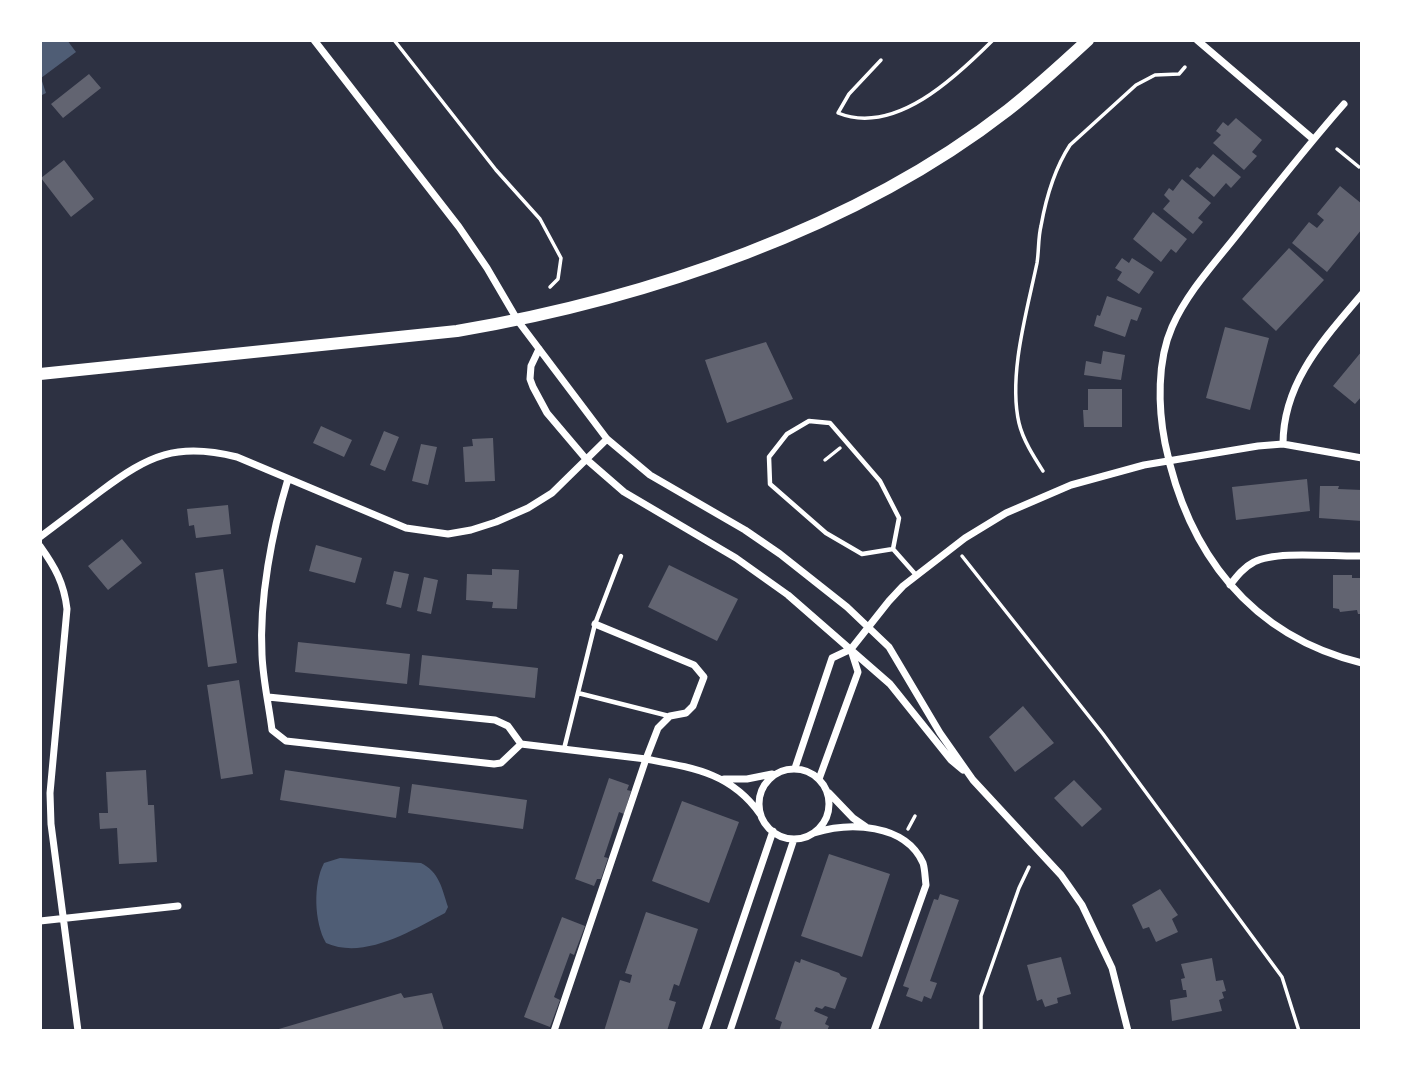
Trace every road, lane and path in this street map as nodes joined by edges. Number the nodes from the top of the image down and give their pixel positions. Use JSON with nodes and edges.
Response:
{"nodes":[{"id":1,"x":314,"y":40,"type":"edge"},
{"id":2,"x":394,"y":40,"type":"edge"},
{"id":3,"x":993,"y":40,"type":"edge"},
{"id":4,"x":1088,"y":40,"type":"edge"},
{"id":5,"x":1197,"y":40,"type":"edge"},
{"id":6,"x":881,"y":60,"type":"dead end"},
{"id":7,"x":1185,"y":67,"type":"dead end"},
{"id":8,"x":1344,"y":104,"type":"dead end"},
{"id":9,"x":1313,"y":139,"type":"junction"},
{"id":10,"x":1337,"y":149,"type":"dead end"},
{"id":11,"x":1359,"y":167,"type":"dead end"},
{"id":12,"x":550,"y":287,"type":"dead end"},
{"id":13,"x":1362,"y":293,"type":"edge"},
{"id":14,"x":518,"y":321,"type":"junction"},
{"id":15,"x":539,"y":349,"type":"junction"},
{"id":16,"x":40,"y":374,"type":"edge"},
{"id":17,"x":607,"y":439,"type":"junction"},
{"id":18,"x":847,"y":443,"type":"junction"},
{"id":19,"x":1283,"y":444,"type":"junction"},
{"id":20,"x":1362,"y":457,"type":"edge"},
{"id":21,"x":586,"y":459,"type":"junction"},
{"id":22,"x":825,"y":460,"type":"dead end"},
{"id":23,"x":1169,"y":461,"type":"junction"},
{"id":24,"x":1043,"y":471,"type":"dead end"},
{"id":25,"x":288,"y":479,"type":"junction"},
{"id":26,"x":40,"y":537,"type":"edge"},
{"id":27,"x":40,"y":546,"type":"edge"},
{"id":28,"x":955,"y":546,"type":"junction"},
{"id":29,"x":893,"y":550,"type":"junction"},
{"id":30,"x":621,"y":556,"type":"dead end"},
{"id":31,"x":1362,"y":556,"type":"edge"},
{"id":32,"x":916,"y":575,"type":"junction"},
{"id":33,"x":1230,"y":585,"type":"junction"},
{"id":34,"x":595,"y":624,"type":"junction"},
{"id":35,"x":868,"y":627,"type":"junction"},
{"id":36,"x":851,"y":649,"type":"junction"},
{"id":37,"x":1362,"y":663,"type":"edge"},
{"id":38,"x":578,"y":693,"type":"junction"},
{"id":39,"x":268,"y":697,"type":"junction"},
{"id":40,"x":670,"y":716,"type":"junction"},
{"id":41,"x":521,"y":744,"type":"junction"},
{"id":42,"x":564,"y":749,"type":"junction"},
{"id":43,"x":646,"y":759,"type":"junction"},
{"id":44,"x":795,"y":768,"type":"junction"},
{"id":45,"x":778,"y":772,"type":"junction"},
{"id":46,"x":724,"y":779,"type":"junction"},
{"id":47,"x":819,"y":779,"type":"junction"},
{"id":48,"x":974,"y":780,"type":"junction"},
{"id":49,"x":826,"y":789,"type":"junction"},
{"id":50,"x":761,"y":814,"type":"junction"},
{"id":51,"x":867,"y":828,"type":"junction"},
{"id":52,"x":773,"y":831,"type":"junction"},
{"id":53,"x":814,"y":833,"type":"junction"},
{"id":54,"x":794,"y":839,"type":"junction"},
{"id":55,"x":1029,"y":867,"type":"dead end"},
{"id":56,"x":178,"y":906,"type":"dead end"},
{"id":57,"x":62,"y":919,"type":"junction"},
{"id":58,"x":40,"y":921,"type":"edge"},
{"id":59,"x":78,"y":1031,"type":"edge"},
{"id":60,"x":554,"y":1031,"type":"edge"},
{"id":61,"x":705,"y":1031,"type":"edge"},
{"id":62,"x":730,"y":1031,"type":"edge"},
{"id":63,"x":874,"y":1031,"type":"edge"},
{"id":64,"x":981,"y":1031,"type":"edge"},
{"id":65,"x":1128,"y":1031,"type":"edge"},
{"id":66,"x":1299,"y":1031,"type":"edge"}],
"edges":[{"from":1,"to":14,"type":"street"},
{"from":2,"to":12,"type":"path"},
{"from":3,"to":6,"type":"path"},
{"from":4,"to":14,"type":"main road"},
{"from":5,"to":9,"type":"street"},
{"from":7,"to":24,"type":"path"},
{"from":8,"to":9,"type":"street"},
{"from":9,"to":23,"type":"street"},
{"from":10,"to":11,"type":"path"},
{"from":13,"to":19,"type":"street"},
{"from":14,"to":15,"type":"street"},
{"from":14,"to":16,"type":"main road"},
{"from":15,"to":17,"type":"street"},
{"from":15,"to":21,"type":"street"},
{"from":17,"to":21,"type":"street"},
{"from":17,"to":35,"type":"street"},
{"from":18,"to":22,"type":"path"},
{"from":18,"to":29,"type":"lane"},
{"from":18,"to":29,"type":"lane"},
{"from":19,"to":20,"type":"street"},
{"from":19,"to":23,"type":"street"},
{"from":21,"to":25,"type":"street"},
{"from":21,"to":36,"type":"street"},
{"from":23,"to":28,"type":"street"},
{"from":23,"to":33,"type":"street"},
{"from":25,"to":26,"type":"street"},
{"from":25,"to":39,"type":"street"},
{"from":27,"to":57,"type":"street"},
{"from":28,"to":32,"type":"street"},
{"from":28,"to":66,"type":"path"},
{"from":29,"to":32,"type":"lane"},
{"from":30,"to":34,"type":"lane"},
{"from":31,"to":33,"type":"street"},
{"from":32,"to":35,"type":"street"},
{"from":33,"to":37,"type":"street"},
{"from":34,"to":38,"type":"lane"},
{"from":34,"to":40,"type":"street"},
{"from":35,"to":36,"type":"street"},
{"from":35,"to":48,"type":"street"},
{"from":36,"to":44,"type":"street"},
{"from":36,"to":47,"type":"street"},
{"from":36,"to":48,"type":"street"},
{"from":38,"to":40,"type":"lane"},
{"from":38,"to":42,"type":"lane"},
{"from":39,"to":41,"type":"street"},
{"from":39,"to":41,"type":"street"},
{"from":40,"to":43,"type":"street"},
{"from":41,"to":42,"type":"street"},
{"from":42,"to":43,"type":"street"},
{"from":43,"to":46,"type":"street"},
{"from":43,"to":60,"type":"street"},
{"from":44,"to":45,"type":"street"},
{"from":44,"to":47,"type":"street"},
{"from":45,"to":46,"type":"street"},
{"from":45,"to":50,"type":"street"},
{"from":46,"to":50,"type":"street"},
{"from":47,"to":49,"type":"street"},
{"from":48,"to":65,"type":"street"},
{"from":49,"to":51,"type":"street"},
{"from":49,"to":53,"type":"street"},
{"from":50,"to":52,"type":"street"},
{"from":51,"to":53,"type":"street"},
{"from":51,"to":63,"type":"street"},
{"from":52,"to":54,"type":"street"},
{"from":52,"to":61,"type":"street"},
{"from":53,"to":54,"type":"street"},
{"from":54,"to":62,"type":"street"},
{"from":55,"to":64,"type":"path"},
{"from":56,"to":57,"type":"street"},
{"from":57,"to":58,"type":"street"},
{"from":57,"to":59,"type":"street"}]}
